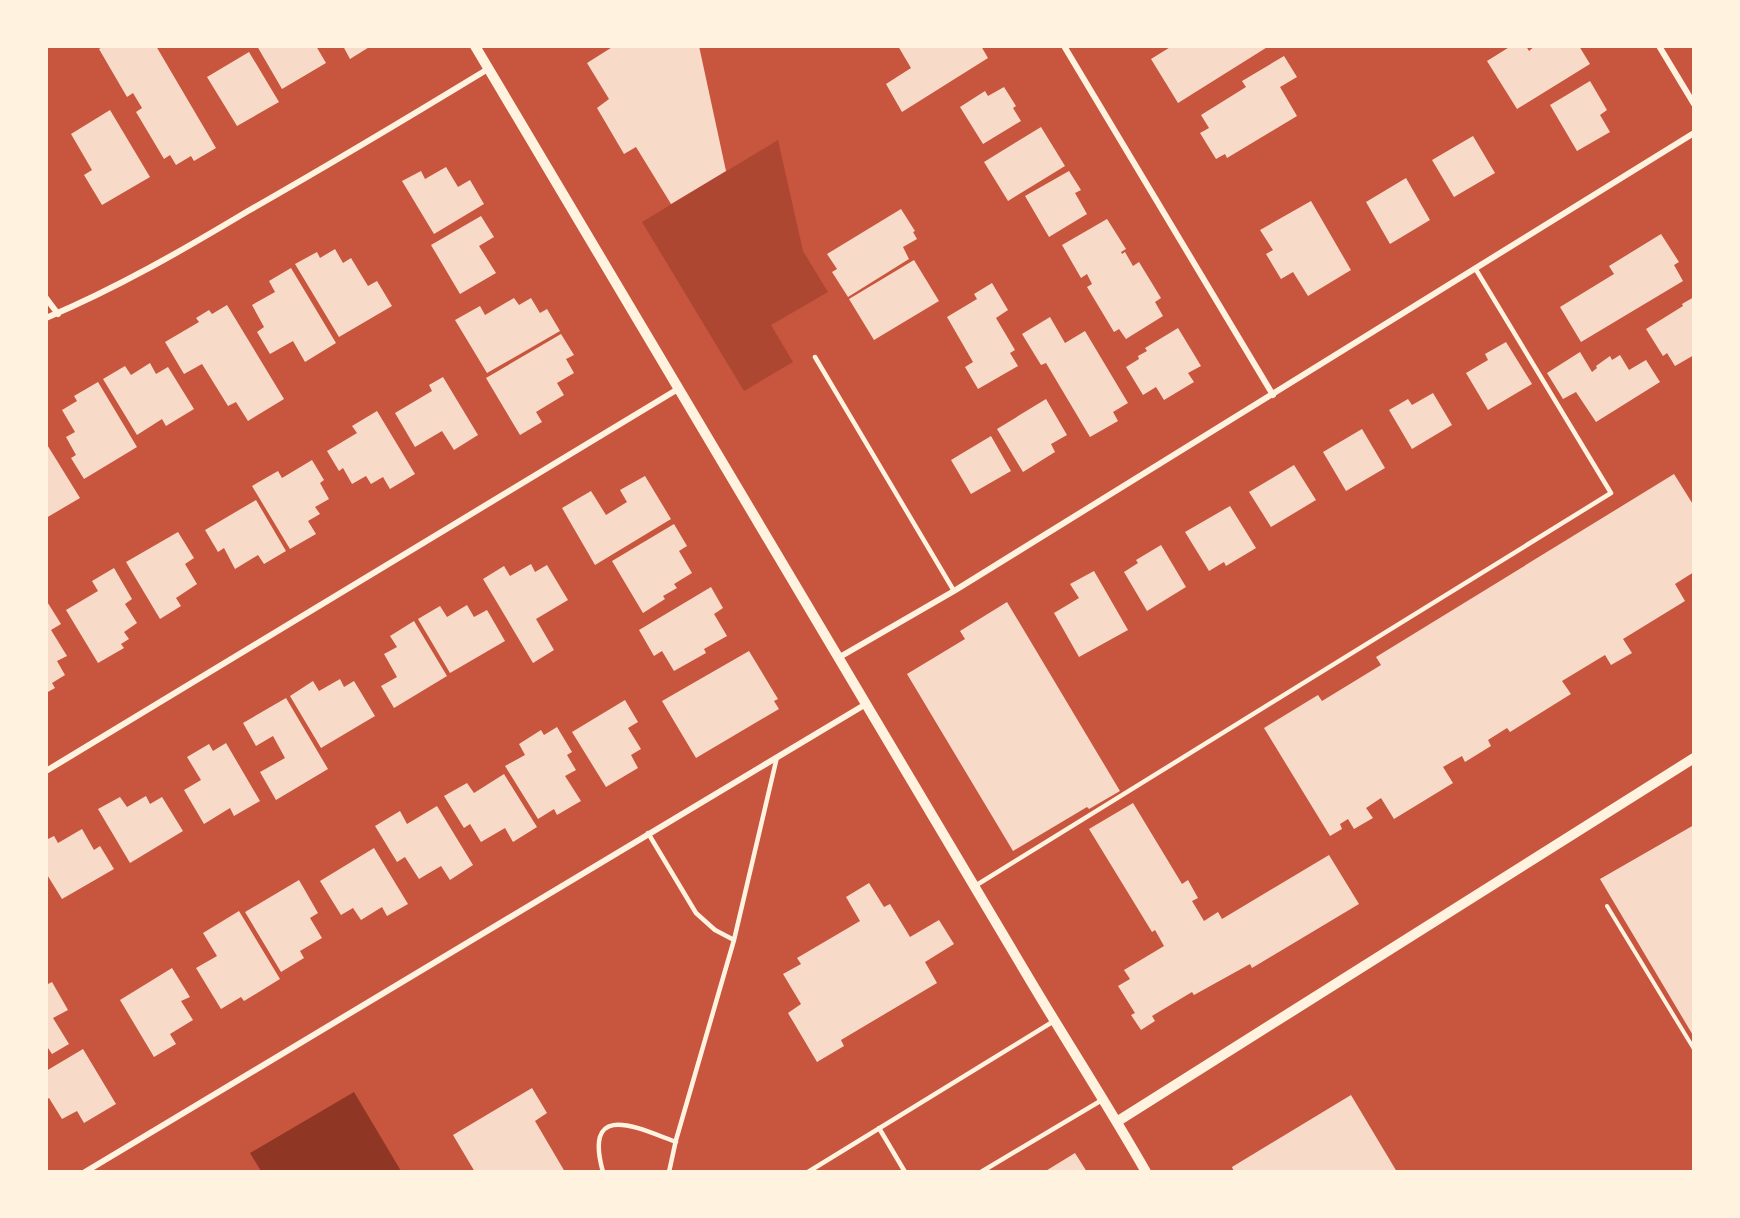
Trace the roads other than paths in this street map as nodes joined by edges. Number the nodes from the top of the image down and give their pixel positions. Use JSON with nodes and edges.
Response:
{"nodes":[{"id":1,"x":475,"y":46,"type":"edge"},
{"id":2,"x":1064,"y":46,"type":"edge"},
{"id":3,"x":1659,"y":46,"type":"edge"},
{"id":4,"x":488,"y":69,"type":"junction"},
{"id":5,"x":1690,"y":92,"type":"edge"},
{"id":6,"x":1694,"y":104,"type":"edge"},
{"id":7,"x":1694,"y":133,"type":"edge"},
{"id":8,"x":1475,"y":268,"type":"junction"},
{"id":9,"x":46,"y":298,"type":"edge"},
{"id":10,"x":58,"y":314,"type":"junction"},
{"id":11,"x":46,"y":318,"type":"edge"},
{"id":12,"x":815,"y":357,"type":"dead end"},
{"id":13,"x":679,"y":388,"type":"junction"},
{"id":14,"x":1273,"y":394,"type":"junction"},
{"id":15,"x":954,"y":591,"type":"junction"},
{"id":16,"x":838,"y":658,"type":"junction"},
{"id":17,"x":866,"y":704,"type":"junction"},
{"id":18,"x":777,"y":757,"type":"junction"},
{"id":19,"x":1694,"y":758,"type":"edge"},
{"id":20,"x":46,"y":771,"type":"edge"},
{"id":21,"x":648,"y":833,"type":"junction"},
{"id":22,"x":975,"y":886,"type":"junction"},
{"id":23,"x":734,"y":940,"type":"junction"},
{"id":24,"x":1055,"y":1021,"type":"junction"},
{"id":25,"x":1104,"y":1098,"type":"junction"},
{"id":26,"x":1118,"y":1121,"type":"junction"},
{"id":27,"x":879,"y":1128,"type":"junction"},
{"id":28,"x":676,"y":1142,"type":"junction"},
{"id":29,"x":86,"y":1172,"type":"edge"},
{"id":30,"x":603,"y":1172,"type":"edge"},
{"id":31,"x":669,"y":1172,"type":"edge"},
{"id":32,"x":808,"y":1172,"type":"edge"},
{"id":33,"x":905,"y":1172,"type":"edge"},
{"id":34,"x":981,"y":1172,"type":"edge"},
{"id":35,"x":1146,"y":1172,"type":"edge"}],
"edges":[{"from":1,"to":4,"type":"street"},
{"from":2,"to":14,"type":"street"},
{"from":3,"to":5,"type":"street"},
{"from":4,"to":10,"type":"street"},
{"from":4,"to":13,"type":"street"},
{"from":5,"to":6,"type":"street"},
{"from":7,"to":8,"type":"street"},
{"from":8,"to":14,"type":"street"},
{"from":8,"to":22,"type":"lane"},
{"from":9,"to":10,"type":"street"},
{"from":10,"to":11,"type":"street"},
{"from":12,"to":15,"type":"lane"},
{"from":13,"to":16,"type":"street"},
{"from":13,"to":20,"type":"street"},
{"from":14,"to":15,"type":"street"},
{"from":15,"to":16,"type":"street"},
{"from":16,"to":17,"type":"street"},
{"from":17,"to":18,"type":"street"},
{"from":17,"to":22,"type":"street"},
{"from":18,"to":21,"type":"street"},
{"from":18,"to":23,"type":"lane"},
{"from":19,"to":26,"type":"street"},
{"from":21,"to":23,"type":"lane"},
{"from":21,"to":29,"type":"street"},
{"from":22,"to":24,"type":"street"},
{"from":23,"to":28,"type":"lane"},
{"from":24,"to":25,"type":"street"},
{"from":24,"to":27,"type":"lane"},
{"from":25,"to":26,"type":"street"},
{"from":25,"to":34,"type":"lane"},
{"from":26,"to":35,"type":"street"},
{"from":27,"to":32,"type":"lane"},
{"from":27,"to":33,"type":"lane"},
{"from":28,"to":30,"type":"lane"},
{"from":28,"to":31,"type":"lane"}]}
